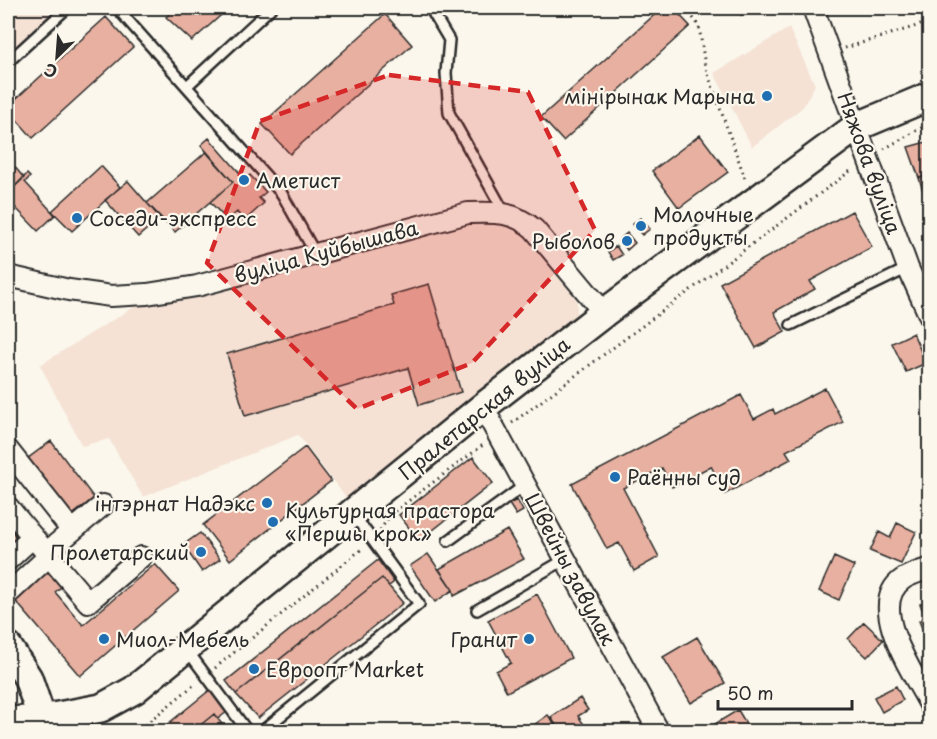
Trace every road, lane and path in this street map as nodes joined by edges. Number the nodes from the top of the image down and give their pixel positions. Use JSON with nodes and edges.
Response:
{"nodes":[{"id":1,"x":67,"y":8,"type":"edge"},
{"id":2,"x":117,"y":8,"type":"edge"},
{"id":3,"x":271,"y":8,"type":"edge"},
{"id":4,"x":430,"y":8,"type":"edge"},
{"id":5,"x":686,"y":8,"type":"edge"},
{"id":6,"x":813,"y":8,"type":"edge"},
{"id":7,"x":928,"y":22,"type":"edge"},
{"id":8,"x":930,"y":31,"type":"edge"},
{"id":9,"x":829,"y":53,"type":"junction"},
{"id":10,"x":8,"y":62,"type":"edge"},
{"id":11,"x":187,"y":86,"type":"junction"},
{"id":12,"x":930,"y":96,"type":"edge"},
{"id":13,"x":930,"y":123,"type":"edge"},
{"id":14,"x":856,"y":127,"type":"junction"},
{"id":15,"x":868,"y":158,"type":"junction"},
{"id":16,"x":753,"y":203,"type":"junction"},
{"id":17,"x":504,"y":212,"type":"junction"},
{"id":18,"x":315,"y":253,"type":"junction"},
{"id":19,"x":908,"y":268,"type":"junction"},
{"id":20,"x":8,"y":276,"type":"edge"},
{"id":21,"x":604,"y":313,"type":"junction"},
{"id":22,"x":930,"y":317,"type":"edge"},
{"id":23,"x":791,"y":325,"type":"dead end"},
{"id":24,"x":483,"y":407,"type":"junction"},
{"id":25,"x":498,"y":434,"type":"junction"},
{"id":26,"x":8,"y":450,"type":"edge"},
{"id":27,"x":525,"y":485,"type":"junction"},
{"id":28,"x":104,"y":505,"type":"dead end"},
{"id":29,"x":8,"y":507,"type":"edge"},
{"id":30,"x":353,"y":513,"type":"junction"},
{"id":31,"x":72,"y":531,"type":"junction"},
{"id":32,"x":33,"y":537,"type":"junction"},
{"id":33,"x":373,"y":540,"type":"junction"},
{"id":34,"x":448,"y":541,"type":"dead end"},
{"id":35,"x":47,"y":554,"type":"junction"},
{"id":36,"x":141,"y":557,"type":"dead end"},
{"id":37,"x":8,"y":560,"type":"edge"},
{"id":38,"x":566,"y":560,"type":"junction"},
{"id":39,"x":930,"y":568,"type":"edge"},
{"id":40,"x":8,"y":594,"type":"edge"},
{"id":41,"x":477,"y":610,"type":"dead end"},
{"id":42,"x":8,"y":648,"type":"edge"},
{"id":43,"x":185,"y":648,"type":"junction"},
{"id":44,"x":206,"y":675,"type":"junction"},
{"id":45,"x":930,"y":705,"type":"edge"},
{"id":46,"x":8,"y":721,"type":"edge"},
{"id":47,"x":42,"y":725,"type":"edge"},
{"id":48,"x":136,"y":732,"type":"edge"},
{"id":49,"x":248,"y":732,"type":"edge"},
{"id":50,"x":261,"y":732,"type":"edge"},
{"id":51,"x":659,"y":732,"type":"edge"}],
"edges":[{"from":1,"to":10,"type":"lane"},
{"from":2,"to":11,"type":"lane"},
{"from":3,"to":11,"type":"lane"},
{"from":4,"to":17,"type":"lane"},
{"from":5,"to":16,"type":"path"},
{"from":6,"to":9,"type":"street","name":"Няжова вуліца"},
{"from":7,"to":8,"type":"path"},
{"from":7,"to":9,"type":"path"},
{"from":9,"to":14,"type":"street","name":"Няжова вуліца"},
{"from":11,"to":18,"type":"lane"},
{"from":12,"to":14,"type":"main road","name":"Пралетарская вуліца"},
{"from":13,"to":15,"type":"path"},
{"from":14,"to":15,"type":"street","name":"Няжова вуліца"},
{"from":14,"to":16,"type":"main road","name":"Пралетарская вуліца"},
{"from":15,"to":19,"type":"street","name":"Няжова вуліца"},
{"from":15,"to":25,"type":"path"},
{"from":16,"to":21,"type":"main road","name":"Пралетарская вуліца"},
{"from":17,"to":18,"type":"street","name":"вуліца Куйбышава"},
{"from":17,"to":21,"type":"street"},
{"from":18,"to":20,"type":"street","name":"вуліца Куйбышава"},
{"from":19,"to":22,"type":"street","name":"Няжова вуліца"},
{"from":19,"to":23,"type":"lane"},
{"from":21,"to":24,"type":"main road","name":"Пралетарская вуліца"},
{"from":24,"to":25,"type":"street","name":"Швейны завулак"},
{"from":24,"to":30,"type":"main road","name":"Пралетарская вуліца"},
{"from":25,"to":27,"type":"street","name":"Швейны завулак"},
{"from":25,"to":33,"type":"path"},
{"from":26,"to":31,"type":"street"},
{"from":27,"to":34,"type":"lane"},
{"from":27,"to":38,"type":"street","name":"Швейны завулак"},
{"from":28,"to":31,"type":"street"},
{"from":29,"to":32,"type":"street"},
{"from":30,"to":33,"type":"lane"},
{"from":30,"to":43,"type":"main road","name":"Пралетарская вуліца"},
{"from":31,"to":35,"type":"street"},
{"from":32,"to":35,"type":"street"},
{"from":32,"to":37,"type":"street"},
{"from":33,"to":44,"type":"path"},
{"from":33,"to":50,"type":"lane"},
{"from":35,"to":36,"type":"street"},
{"from":35,"to":40,"type":"street"},
{"from":38,"to":41,"type":"lane"},
{"from":38,"to":51,"type":"street","name":"Швейны завулак"},
{"from":39,"to":45,"type":"street"},
{"from":42,"to":47,"type":"main road"},
{"from":43,"to":44,"type":"lane"},
{"from":43,"to":47,"type":"main road","name":"Пралетарская вуліца"},
{"from":44,"to":48,"type":"path"},
{"from":44,"to":49,"type":"lane"},
{"from":46,"to":47,"type":"main road","name":"Пралетарская вуліца"}]}
